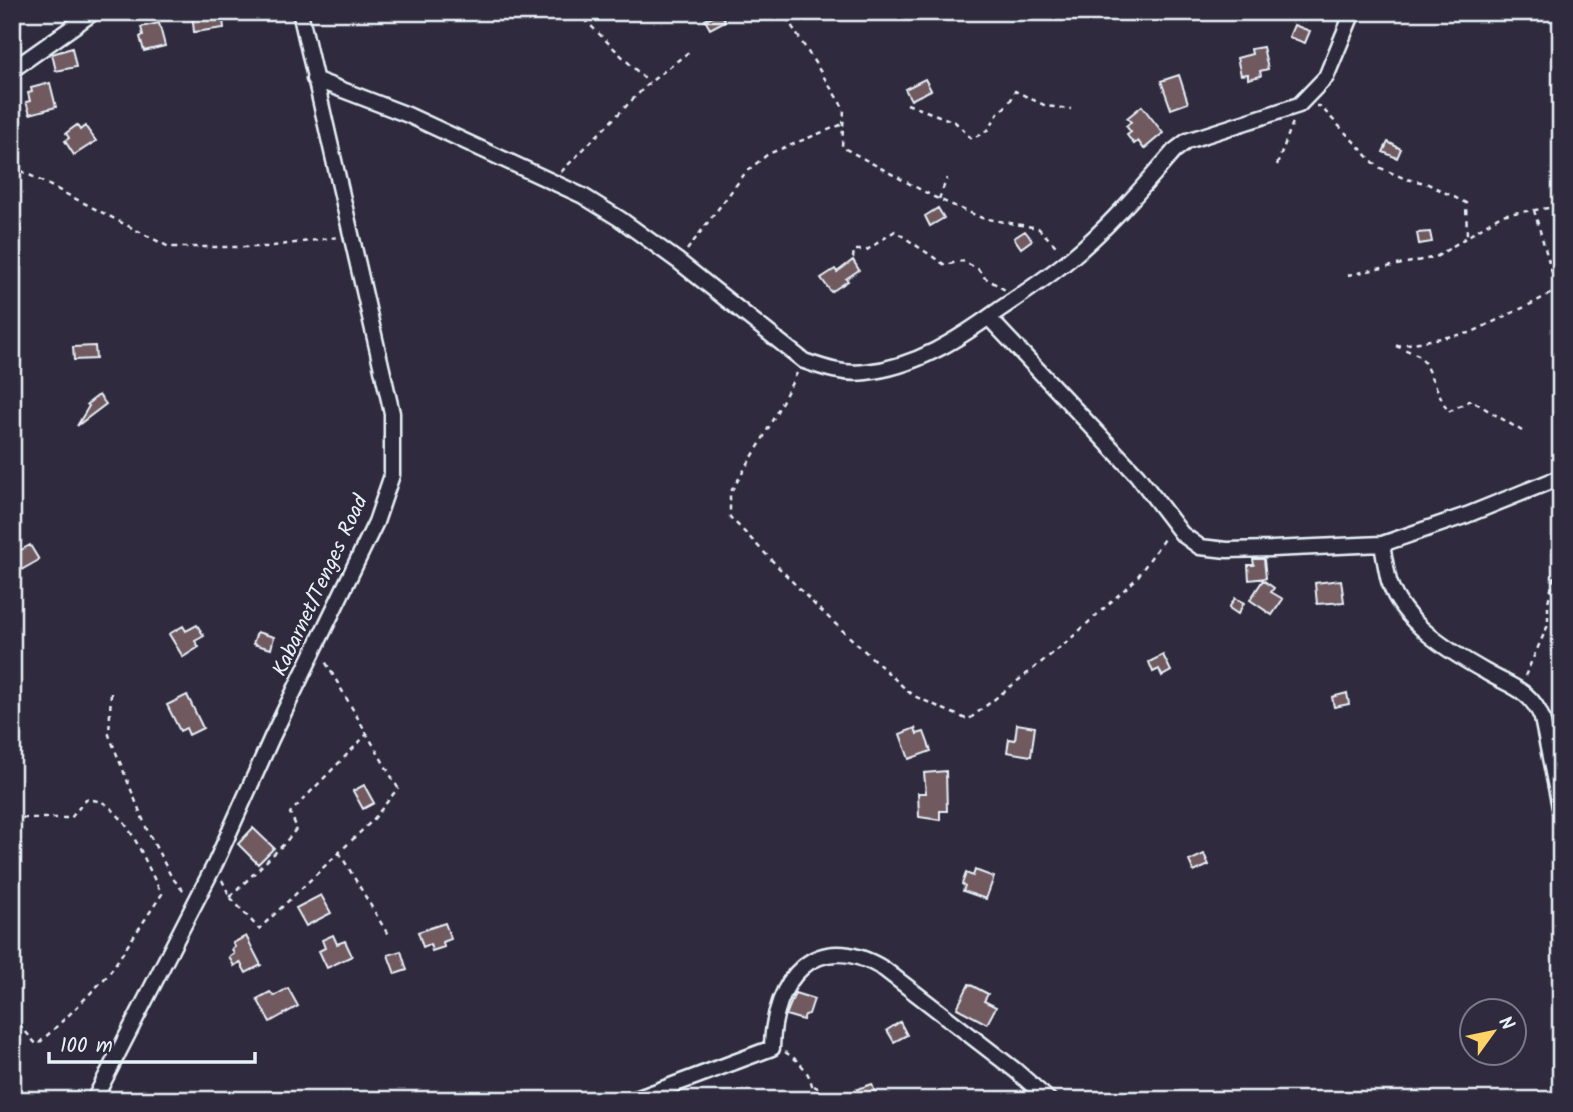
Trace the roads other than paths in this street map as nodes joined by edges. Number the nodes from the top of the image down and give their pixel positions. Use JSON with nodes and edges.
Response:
{"nodes":[{"id":1,"x":94,"y":12,"type":"edge"},
{"id":2,"x":300,"y":12,"type":"edge"},
{"id":3,"x":1353,"y":12,"type":"edge"},
{"id":4,"x":12,"y":69,"type":"edge"},
{"id":5,"x":314,"y":79,"type":"junction"},
{"id":6,"x":989,"y":318,"type":"junction"},
{"id":7,"x":1561,"y":477,"type":"edge"},
{"id":8,"x":1382,"y":544,"type":"junction"},
{"id":9,"x":1561,"y":812,"type":"edge"},
{"id":10,"x":94,"y":1100,"type":"edge"},
{"id":11,"x":634,"y":1100,"type":"edge"},
{"id":12,"x":1049,"y":1100,"type":"edge"}],
"edges":[{"from":1,"to":4,"type":"street"},
{"from":2,"to":5,"type":"street","name":"Kabarnet/Tenges Road"},
{"from":3,"to":6,"type":"street"},
{"from":5,"to":6,"type":"street"},
{"from":5,"to":10,"type":"street","name":"Kabarnet/Tenges Road"},
{"from":6,"to":8,"type":"street"},
{"from":7,"to":8,"type":"street"},
{"from":8,"to":9,"type":"street"},
{"from":11,"to":12,"type":"street"}]}
